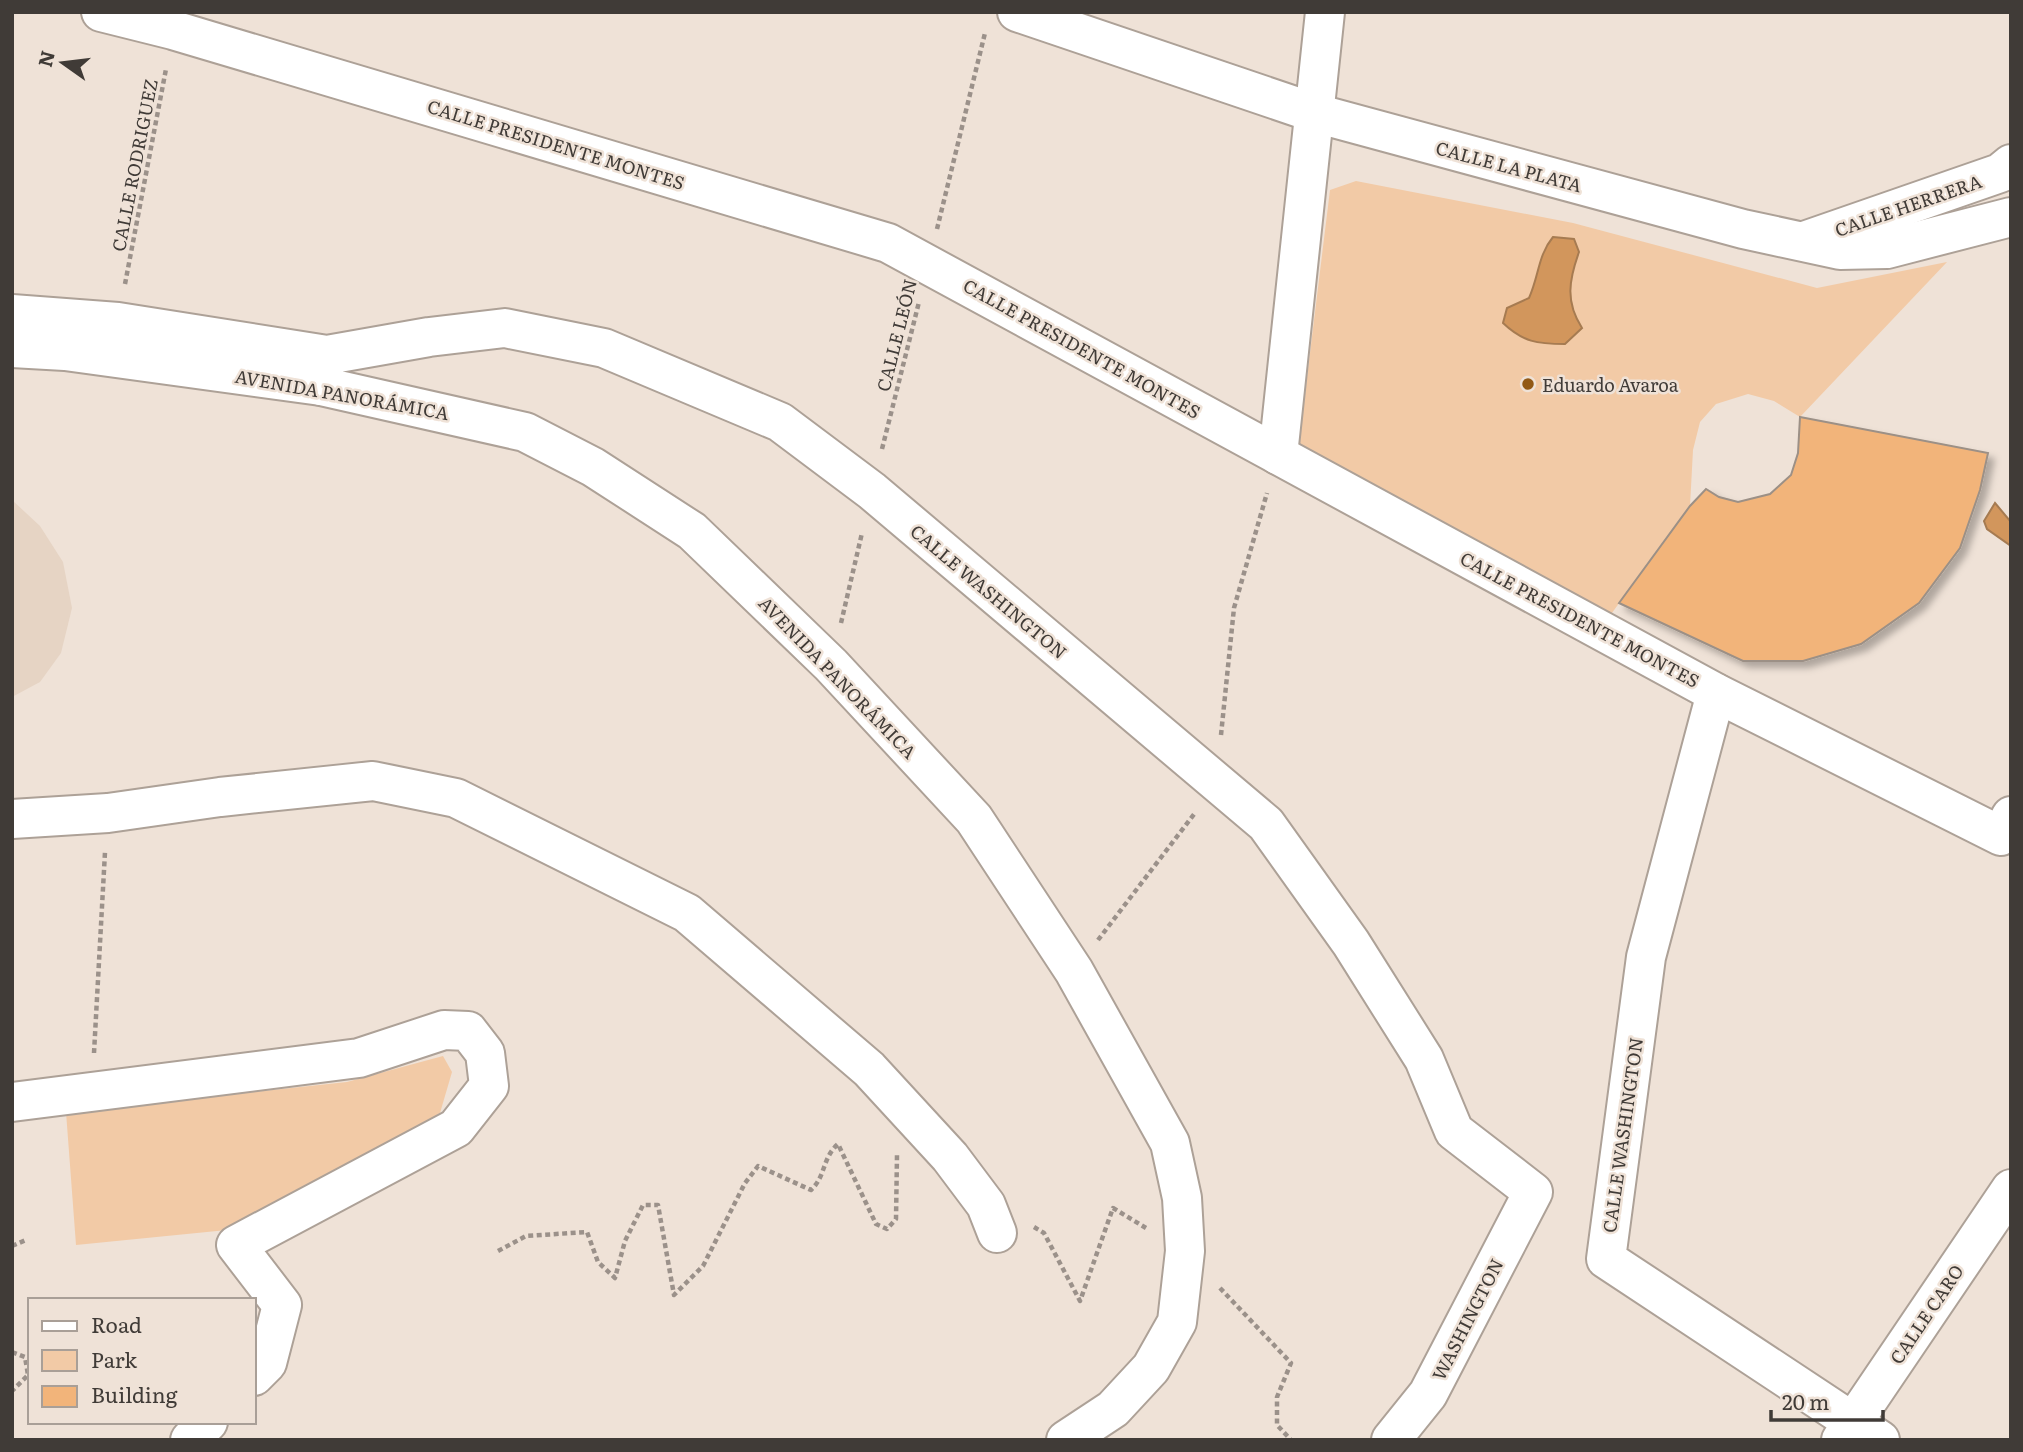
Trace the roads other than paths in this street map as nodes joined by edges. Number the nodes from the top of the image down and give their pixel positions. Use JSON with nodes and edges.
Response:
{"nodes":[{"id":1,"x":101,"y":12,"type":"edge"},
{"id":2,"x":1325,"y":12,"type":"edge"},
{"id":3,"x":1002,"y":19,"type":"edge"},
{"id":4,"x":1315,"y":113,"type":"junction"},
{"id":5,"x":2011,"y":164,"type":"edge"},
{"id":6,"x":2011,"y":216,"type":"edge"},
{"id":7,"x":1802,"y":242,"type":"junction"},
{"id":8,"x":12,"y":314,"type":"edge"},
{"id":9,"x":12,"y":348,"type":"edge"},
{"id":10,"x":324,"y":371,"type":"junction"},
{"id":11,"x":1278,"y":455,"type":"junction"},
{"id":12,"x":1716,"y":692,"type":"junction"},
{"id":13,"x":12,"y":819,"type":"edge"},
{"id":14,"x":2006,"y":826,"type":"edge"},
{"id":15,"x":12,"y":1102,"type":"edge"},
{"id":16,"x":2011,"y":1189,"type":"edge"},
{"id":17,"x":1533,"y":1192,"type":"joint"},
{"id":18,"x":995,"y":1228,"type":"road end"},
{"id":19,"x":256,"y":1374,"type":"edge"},
{"id":20,"x":206,"y":1424,"type":"edge"},
{"id":21,"x":1858,"y":1434,"type":"edge"},
{"id":22,"x":190,"y":1440,"type":"edge"},
{"id":23,"x":1066,"y":1440,"type":"edge"},
{"id":24,"x":1391,"y":1440,"type":"edge"}],
"edges":[{"from":1,"to":11,"type":"street","name":"CALLE PRESIDENTE MONTES"},
{"from":2,"to":4,"type":"street"},
{"from":3,"to":4,"type":"street","name":"CALLE LA PLATA"},
{"from":4,"to":7,"type":"street","name":"CALLE LA PLATA"},
{"from":4,"to":11,"type":"street"},
{"from":5,"to":7,"type":"street","name":"CALLE HERRERA"},
{"from":6,"to":7,"type":"street","name":"CALLE LA PLATA"},
{"from":8,"to":10,"type":"street","name":"CALLE WASHINGTON"},
{"from":9,"to":10,"type":"street","name":"AVENIDA PANORÁMICA"},
{"from":10,"to":17,"type":"street","name":"CALLE WASHINGTON"},
{"from":10,"to":23,"type":"street","name":"AVENIDA PANORÁMICA"},
{"from":11,"to":12,"type":"street","name":"CALLE PRESIDENTE MONTES"},
{"from":12,"to":14,"type":"street","name":"CALLE PRESIDENTE MONTES"},
{"from":12,"to":21,"type":"street","name":"CALLE WASHINGTON"},
{"from":13,"to":18,"type":"street"},
{"from":15,"to":19,"type":"street"},
{"from":16,"to":21,"type":"street","name":"CALLE CARO"},
{"from":17,"to":24,"type":"street","name":"WASHINGTON"},
{"from":20,"to":22,"type":"street"}]}
